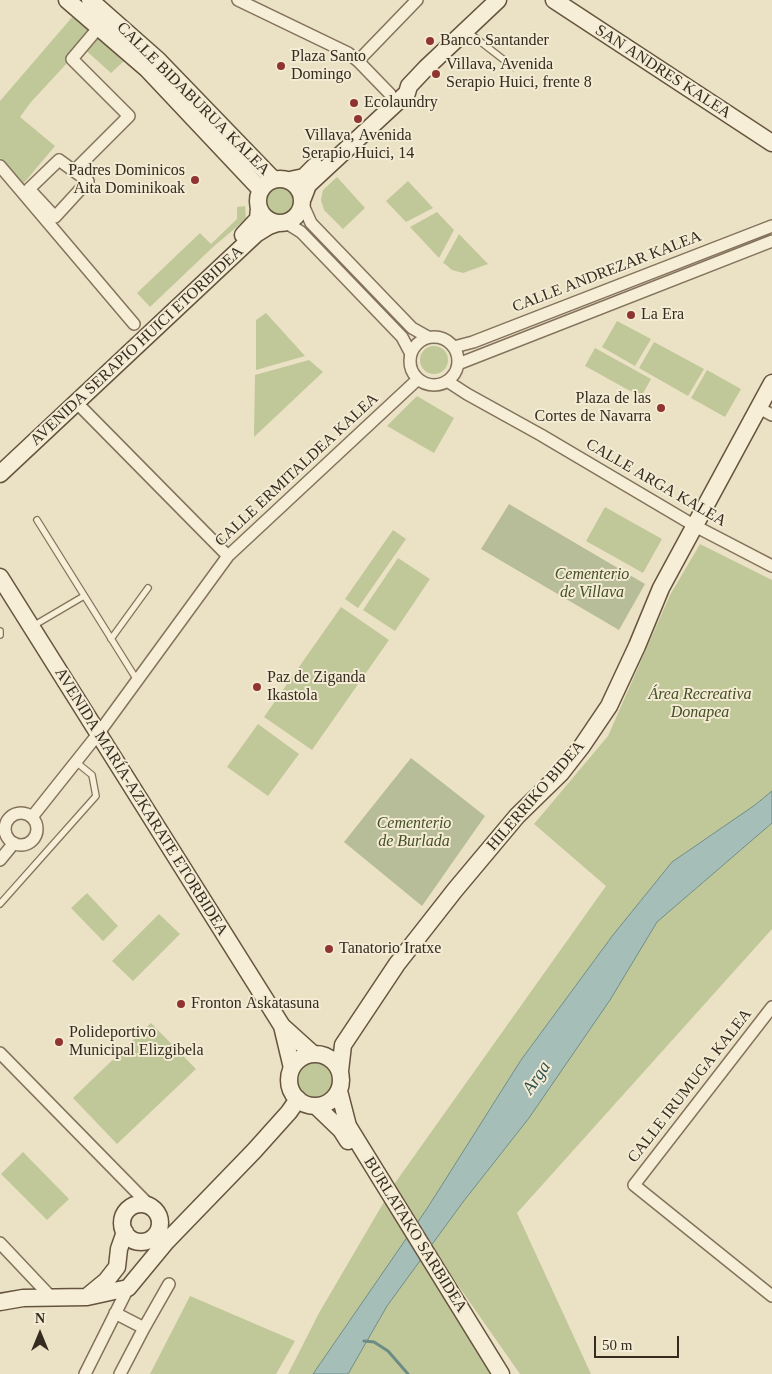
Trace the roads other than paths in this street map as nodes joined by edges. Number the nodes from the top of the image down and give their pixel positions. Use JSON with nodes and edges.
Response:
{"nodes":[{"id":1,"x":67,"y":0,"type":"edge"},
{"id":2,"x":90,"y":0,"type":"edge"},
{"id":3,"x":238,"y":0,"type":"edge"},
{"id":4,"x":417,"y":0,"type":"edge"},
{"id":5,"x":498,"y":0,"type":"edge"},
{"id":6,"x":554,"y":0,"type":"edge"},
{"id":7,"x":98,"y":27,"type":"junction"},
{"id":8,"x":466,"y":30,"type":"junction"},
{"id":9,"x":358,"y":61,"type":"junction"},
{"id":10,"x":513,"y":67,"type":"dead end"},
{"id":11,"x":408,"y":86,"type":"junction"},
{"id":12,"x":390,"y":94,"type":"junction"},
{"id":13,"x":772,"y":143,"type":"edge"},
{"id":14,"x":0,"y":166,"type":"edge"},
{"id":15,"x":74,"y":171,"type":"junction"},
{"id":16,"x":290,"y":180,"type":"junction"},
{"id":17,"x":267,"y":184,"type":"junction"},
{"id":18,"x":303,"y":202,"type":"junction"},
{"id":19,"x":260,"y":208,"type":"junction"},
{"id":20,"x":282,"y":223,"type":"junction"},
{"id":21,"x":772,"y":226,"type":"edge"},
{"id":22,"x":772,"y":241,"type":"edge"},
{"id":23,"x":134,"y":324,"type":"dead end"},
{"id":24,"x":428,"y":337,"type":"junction"},
{"id":25,"x":454,"y":347,"type":"junction"},
{"id":26,"x":411,"y":354,"type":"junction"},
{"id":27,"x":458,"y":364,"type":"junction"},
{"id":28,"x":418,"y":379,"type":"junction"},
{"id":29,"x":447,"y":381,"type":"junction"},
{"id":30,"x":772,"y":382,"type":"edge"},
{"id":31,"x":77,"y":403,"type":"junction"},
{"id":32,"x":765,"y":411,"type":"edge"},
{"id":33,"x":0,"y":461,"type":"edge"},
{"id":34,"x":0,"y":474,"type":"edge"},
{"id":35,"x":36,"y":520,"type":"dead end"},
{"id":36,"x":695,"y":526,"type":"junction"},
{"id":37,"x":228,"y":556,"type":"junction"},
{"id":38,"x":772,"y":566,"type":"edge"},
{"id":39,"x":0,"y":577,"type":"edge"},
{"id":40,"x":148,"y":588,"type":"dead end"},
{"id":41,"x":84,"y":596,"type":"junction"},
{"id":42,"x":31,"y":627,"type":"junction"},
{"id":43,"x":0,"y":630,"type":"edge"},
{"id":44,"x":0,"y":636,"type":"edge"},
{"id":45,"x":111,"y":639,"type":"junction"},
{"id":46,"x":137,"y":680,"type":"junction"},
{"id":47,"x":98,"y":734,"type":"junction"},
{"id":48,"x":76,"y":762,"type":"junction"},
{"id":49,"x":32,"y":817,"type":"junction"},
{"id":50,"x":3,"y":831,"type":"edge"},
{"id":51,"x":14,"y":843,"type":"junction"},
{"id":52,"x":0,"y":860,"type":"edge"},
{"id":53,"x":0,"y":904,"type":"edge"},
{"id":54,"x":772,"y":1006,"type":"edge"},
{"id":55,"x":282,"y":1026,"type":"junction"},
{"id":56,"x":343,"y":1045,"type":"junction"},
{"id":57,"x":0,"y":1053,"type":"edge"},
{"id":58,"x":317,"y":1054,"type":"junction"},
{"id":59,"x":292,"y":1068,"type":"junction"},
{"id":60,"x":340,"y":1071,"type":"junction"},
{"id":61,"x":339,"y":1090,"type":"junction"},
{"id":62,"x":298,"y":1099,"type":"junction"},
{"id":63,"x":316,"y":1106,"type":"junction"},
{"id":64,"x":378,"y":1183,"type":"junction"},
{"id":65,"x":158,"y":1225,"type":"junction"},
{"id":66,"x":125,"y":1232,"type":"junction"},
{"id":67,"x":0,"y":1243,"type":"edge"},
{"id":68,"x":169,"y":1284,"type":"dead end"},
{"id":69,"x":128,"y":1288,"type":"junction"},
{"id":70,"x":771,"y":1294,"type":"edge"},
{"id":71,"x":51,"y":1297,"type":"junction"},
{"id":72,"x":87,"y":1297,"type":"junction"},
{"id":73,"x":450,"y":1301,"type":"junction"},
{"id":74,"x":0,"y":1302,"type":"edge"},
{"id":75,"x":115,"y":1313,"type":"junction"},
{"id":76,"x":144,"y":1328,"type":"junction"},
{"id":77,"x":85,"y":1374,"type":"edge"},
{"id":78,"x":120,"y":1374,"type":"edge"},
{"id":79,"x":492,"y":1374,"type":"edge"},
{"id":80,"x":502,"y":1374,"type":"edge"}],
"edges":[{"from":1,"to":7,"type":"main road","name":"CALLE BIDABURUA KALEA"},
{"from":2,"to":17,"type":"main road","name":"CALLE BIDABURUA KALEA"},
{"from":3,"to":9,"type":"street"},
{"from":4,"to":9,"type":"street"},
{"from":5,"to":8,"type":"main road"},
{"from":6,"to":13,"type":"main road","name":"SAN ANDRES KALEA"},
{"from":7,"to":15,"type":"street"},
{"from":7,"to":17,"type":"main road","name":"CALLE BIDABURUA KALEA"},
{"from":8,"to":10,"type":"lane"},
{"from":8,"to":11,"type":"main road"},
{"from":9,"to":12,"type":"street"},
{"from":11,"to":12,"type":"main road"},
{"from":11,"to":18,"type":"main road"},
{"from":12,"to":16,"type":"main road"},
{"from":14,"to":23,"type":"street"},
{"from":15,"to":15,"type":"street"},
{"from":16,"to":17,"type":"main road"},
{"from":16,"to":18,"type":"main road"},
{"from":17,"to":19,"type":"main road"},
{"from":18,"to":20,"type":"main road"},
{"from":18,"to":24,"type":"street"},
{"from":19,"to":20,"type":"main road"},
{"from":19,"to":33,"type":"main road","name":"AVENIDA SERAPIO HUICI ETORBIDEA"},
{"from":20,"to":26,"type":"street"},
{"from":20,"to":31,"type":"main road","name":"AVENIDA SERAPIO HUICI ETORBIDEA"},
{"from":21,"to":25,"type":"street","name":"CALLE ANDREZAR KALEA"},
{"from":22,"to":27,"type":"street","name":"CALLE ANDREZAR KALEA"},
{"from":24,"to":25,"type":"street"},
{"from":24,"to":26,"type":"street"},
{"from":25,"to":27,"type":"street"},
{"from":26,"to":28,"type":"street"},
{"from":27,"to":29,"type":"street"},
{"from":28,"to":29,"type":"street"},
{"from":28,"to":37,"type":"street","name":"CALLE ERMITALDEA KALEA"},
{"from":29,"to":36,"type":"street","name":"CALLE ARGA KALEA"},
{"from":30,"to":32,"type":"main road","name":"HILERRIKO BIDEA"},
{"from":31,"to":34,"type":"main road","name":"AVENIDA SERAPIO HUICI ETORBIDEA"},
{"from":31,"to":37,"type":"street"},
{"from":32,"to":36,"type":"main road","name":"HILERRIKO BIDEA"},
{"from":35,"to":41,"type":"lane"},
{"from":36,"to":38,"type":"street","name":"CALLE ARGA KALEA"},
{"from":36,"to":56,"type":"main road","name":"HILERRIKO BIDEA"},
{"from":37,"to":46,"type":"street","name":"CALLE ERMITALDEA KALEA"},
{"from":39,"to":42,"type":"main road","name":"AVENIDA MARÍA-AZKARATE ETORBIDEA"},
{"from":40,"to":45,"type":"lane"},
{"from":41,"to":42,"type":"lane"},
{"from":41,"to":45,"type":"lane"},
{"from":42,"to":47,"type":"main road","name":"AVENIDA MARÍA-AZKARATE ETORBIDEA"},
{"from":43,"to":44,"type":"lane"},
{"from":45,"to":46,"type":"lane"},
{"from":46,"to":47,"type":"street","name":"CALLE ERMITALDEA KALEA"},
{"from":47,"to":48,"type":"street","name":"CALLE ERMITALDEA KALEA"},
{"from":47,"to":55,"type":"main road","name":"AVENIDA MARÍA-AZKARATE ETORBIDEA"},
{"from":48,"to":49,"type":"street","name":"CALLE ERMITALDEA KALEA"},
{"from":48,"to":53,"type":"lane"},
{"from":49,"to":50,"type":"street"},
{"from":49,"to":51,"type":"street"},
{"from":50,"to":51,"type":"street"},
{"from":51,"to":52,"type":"street"},
{"from":54,"to":70,"type":"street","name":"CALLE IRUMUGA KALEA"},
{"from":55,"to":58,"type":"main road"},
{"from":55,"to":59,"type":"main road"},
{"from":56,"to":58,"type":"main road"},
{"from":56,"to":60,"type":"main road","name":"HILERRIKO BIDEA"},
{"from":57,"to":65,"type":"street"},
{"from":58,"to":59,"type":"main road"},
{"from":58,"to":60,"type":"main road"},
{"from":59,"to":62,"type":"main road"},
{"from":60,"to":61,"type":"main road"},
{"from":61,"to":63,"type":"main road"},
{"from":61,"to":64,"type":"main road","name":"BURLATAKO SARBIDEA"},
{"from":62,"to":63,"type":"main road"},
{"from":62,"to":65,"type":"main road"},
{"from":63,"to":64,"type":"main road","name":"BURLATAKO SARBIDEA"},
{"from":64,"to":73,"type":"main road","name":"BURLATAKO SARBIDEA"},
{"from":65,"to":66,"type":"main road"},
{"from":65,"to":66,"type":"main road"},
{"from":65,"to":69,"type":"main road"},
{"from":66,"to":72,"type":"main road"},
{"from":67,"to":71,"type":"street"},
{"from":68,"to":76,"type":"street"},
{"from":69,"to":72,"type":"main road"},
{"from":69,"to":75,"type":"street"},
{"from":71,"to":72,"type":"main road"},
{"from":71,"to":74,"type":"main road"},
{"from":73,"to":79,"type":"main road","name":"BURLATAKO SARBIDEA"},
{"from":73,"to":80,"type":"main road","name":"BURLATAKO SARBIDEA"},
{"from":75,"to":76,"type":"street"},
{"from":75,"to":77,"type":"street"},
{"from":76,"to":78,"type":"street"}]}
